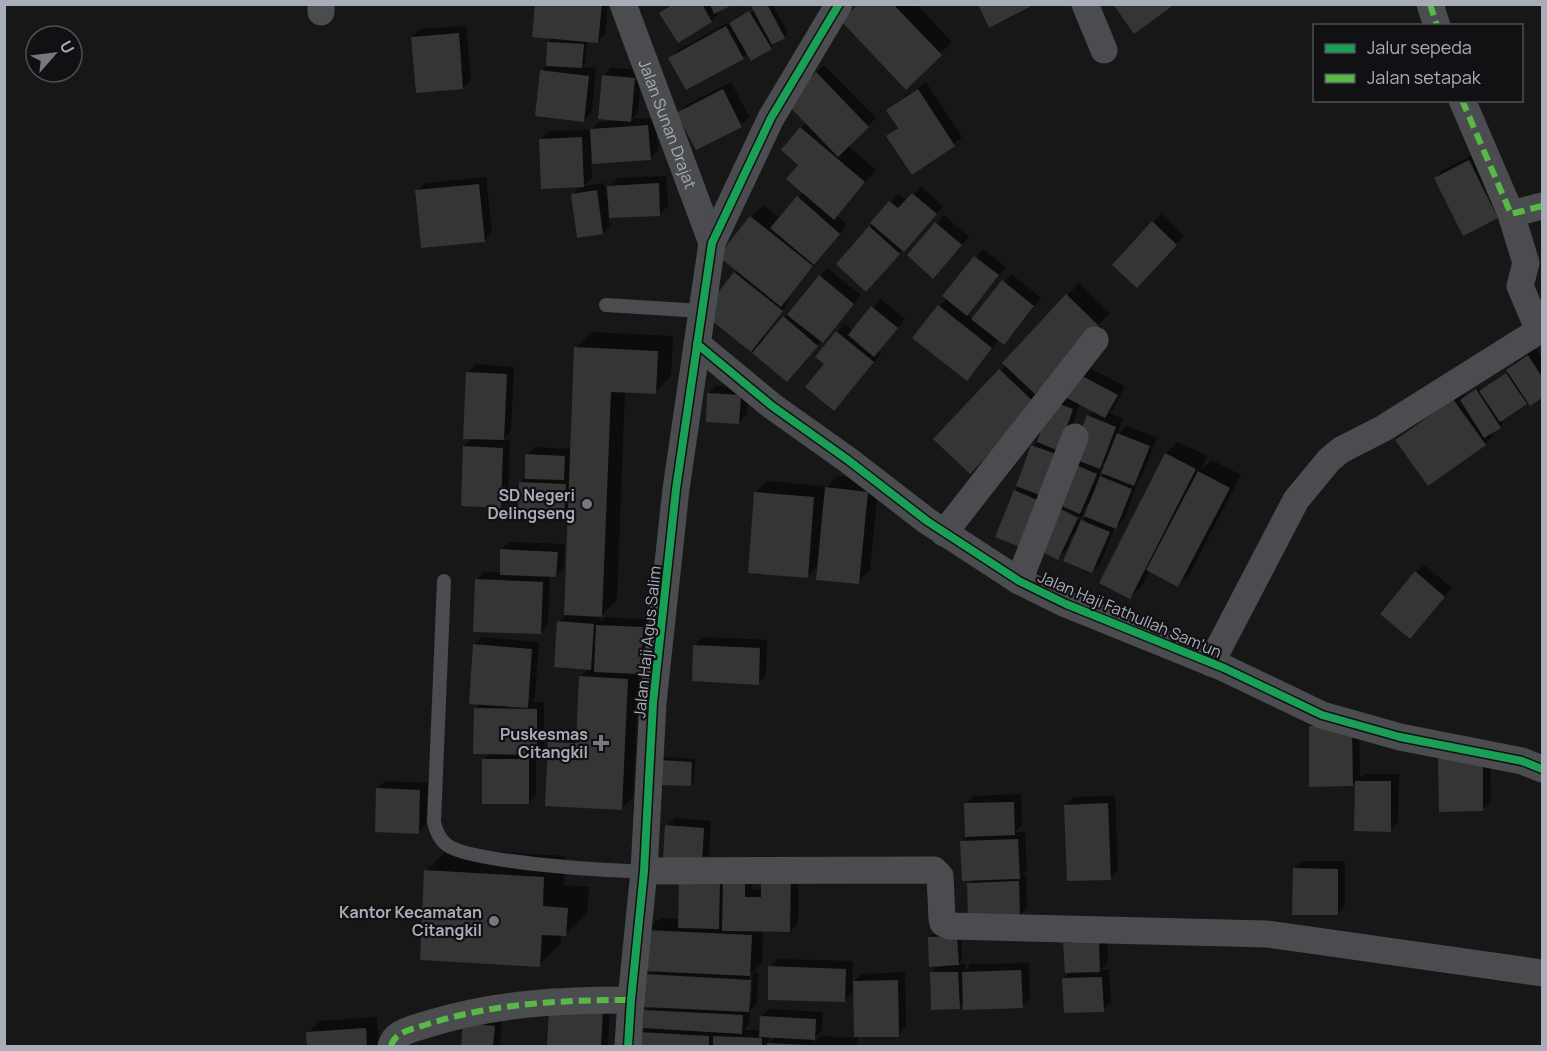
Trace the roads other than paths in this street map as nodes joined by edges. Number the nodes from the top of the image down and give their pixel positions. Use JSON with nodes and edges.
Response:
{"nodes":[{"id":1,"x":623,"y":4,"type":"edge"},
{"id":2,"x":839,"y":4,"type":"edge"},
{"id":3,"x":1085,"y":4,"type":"edge"},
{"id":4,"x":1430,"y":4,"type":"edge"},
{"id":5,"x":1436,"y":24,"type":"edge"},
{"id":6,"x":1104,"y":50,"type":"dead end"},
{"id":7,"x":1463,"y":102,"type":"edge"},
{"id":8,"x":1542,"y":206,"type":"edge"},
{"id":9,"x":1511,"y":214,"type":"junction"},
{"id":10,"x":712,"y":243,"type":"junction"},
{"id":11,"x":606,"y":305,"type":"dead end"},
{"id":12,"x":702,"y":311,"type":"junction"},
{"id":13,"x":1095,"y":340,"type":"dead end"},
{"id":14,"x":697,"y":344,"type":"junction"},
{"id":15,"x":1075,"y":437,"type":"dead end"},
{"id":16,"x":944,"y":532,"type":"junction"},
{"id":17,"x":444,"y":581,"type":"dead end"},
{"id":18,"x":1019,"y":581,"type":"junction"},
{"id":19,"x":1211,"y":663,"type":"junction"},
{"id":20,"x":1542,"y":769,"type":"edge"},
{"id":21,"x":644,"y":871,"type":"junction"},
{"id":22,"x":1542,"y":973,"type":"edge"},
{"id":23,"x":631,"y":1000,"type":"junction"},
{"id":24,"x":391,"y":1047,"type":"edge"},
{"id":25,"x":628,"y":1047,"type":"edge"}],
"edges":[{"from":1,"to":10,"type":"street","name":"Jalan Sunan Drajat"},
{"from":2,"to":10,"type":"street"},
{"from":3,"to":6,"type":"street"},
{"from":4,"to":5,"type":"street"},
{"from":7,"to":9,"type":"street"},
{"from":8,"to":9,"type":"street"},
{"from":9,"to":19,"type":"street"},
{"from":10,"to":12,"type":"street","name":"Jalan Haji Agus Salim"},
{"from":11,"to":12,"type":"lane"},
{"from":12,"to":14,"type":"street","name":"Jalan Haji Agus Salim"},
{"from":13,"to":16,"type":"street"},
{"from":14,"to":16,"type":"street","name":"Jalan Haji Fathullah Sam'un"},
{"from":14,"to":21,"type":"street","name":"Jalan Haji Agus Salim"},
{"from":15,"to":18,"type":"street"},
{"from":16,"to":18,"type":"street","name":"Jalan Haji Fathullah Sam'un"},
{"from":17,"to":21,"type":"lane"},
{"from":18,"to":19,"type":"street","name":"Jalan Haji Fathullah Sam'un"},
{"from":19,"to":20,"type":"street","name":"Jalan Haji Fathullah Sam'un"},
{"from":21,"to":22,"type":"street"},
{"from":21,"to":23,"type":"street","name":"Jalan Haji Agus Salim"},
{"from":23,"to":24,"type":"street"},
{"from":23,"to":25,"type":"street","name":"Jalan Haji Agus Salim"}]}
